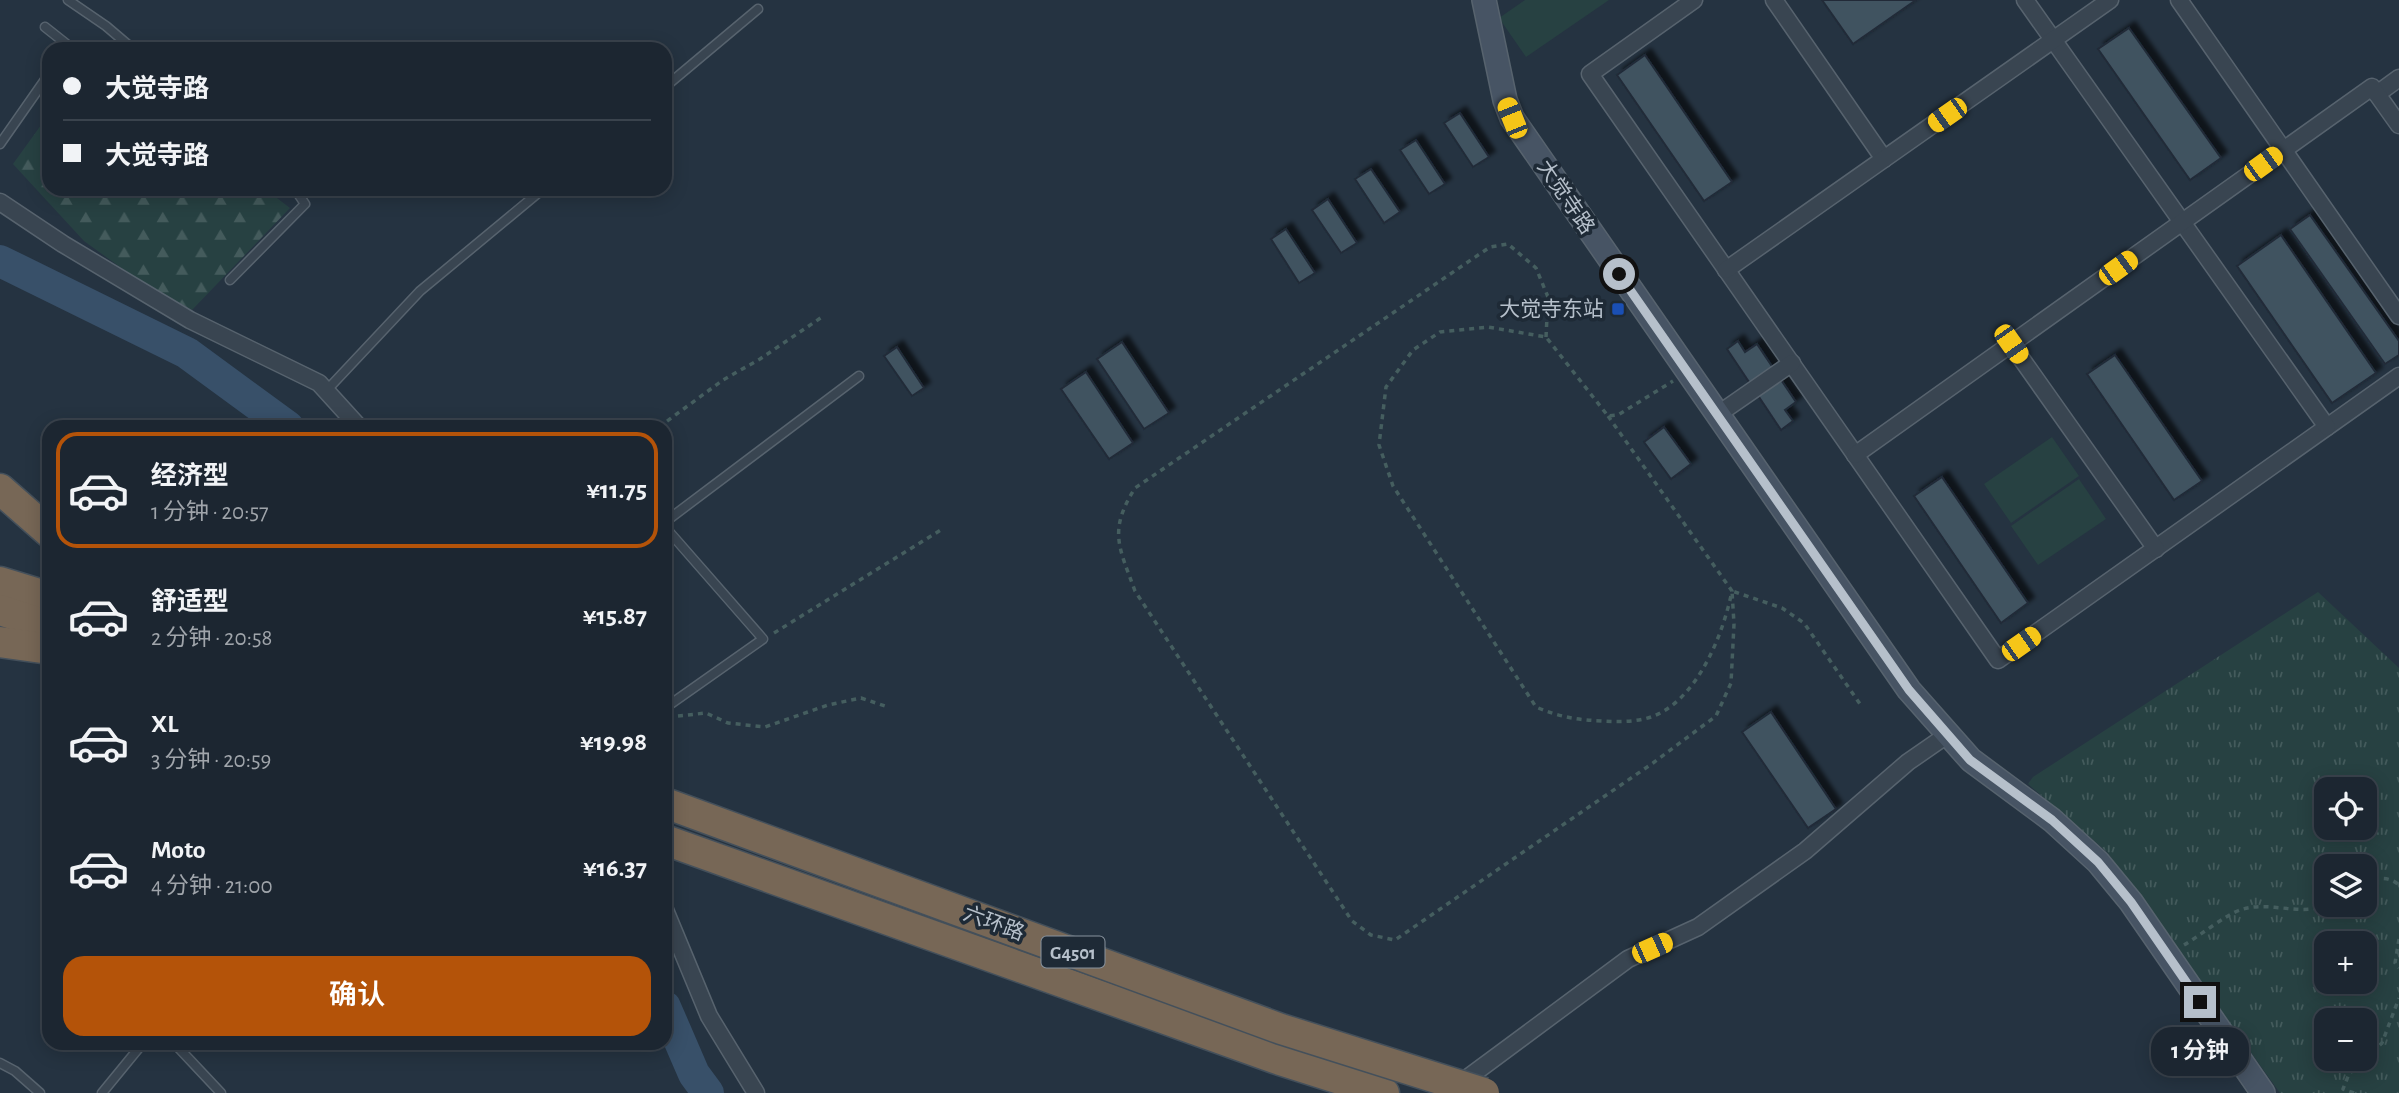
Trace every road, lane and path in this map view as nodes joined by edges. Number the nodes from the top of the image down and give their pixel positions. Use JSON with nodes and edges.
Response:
{"nodes":[{"id":1,"x":68,"y":0,"type":"edge"},
{"id":2,"x":1484,"y":0,"type":"edge"},
{"id":3,"x":1694,"y":0,"type":"edge"},
{"id":4,"x":1774,"y":0,"type":"edge"},
{"id":5,"x":2025,"y":0,"type":"edge"},
{"id":6,"x":2110,"y":0,"type":"edge"},
{"id":7,"x":2179,"y":0,"type":"edge"},
{"id":8,"x":758,"y":9,"type":"dead end"},
{"id":9,"x":45,"y":27,"type":"dead end"},
{"id":10,"x":2053,"y":40,"type":"junction"},
{"id":11,"x":64,"y":42,"type":"edge"},
{"id":12,"x":125,"y":42,"type":"edge"},
{"id":13,"x":2399,"y":78,"type":"edge"},
{"id":14,"x":672,"y":80,"type":"edge"},
{"id":15,"x":42,"y":84,"type":"edge"},
{"id":16,"x":2377,"y":94,"type":"junction"},
{"id":17,"x":2399,"y":125,"type":"edge"},
{"id":18,"x":0,"y":144,"type":"edge"},
{"id":19,"x":2283,"y":150,"type":"junction"},
{"id":20,"x":1884,"y":159,"type":"junction"},
{"id":21,"x":299,"y":196,"type":"edge"},
{"id":22,"x":535,"y":196,"type":"edge"},
{"id":23,"x":0,"y":202,"type":"edge"},
{"id":24,"x":2182,"y":222,"type":"junction"},
{"id":25,"x":1726,"y":270,"type":"junction"},
{"id":26,"x":230,"y":280,"type":"dead end"},
{"id":27,"x":2399,"y":316,"type":"edge"},
{"id":28,"x":822,"y":317,"type":"dead end"},
{"id":29,"x":1546,"y":337,"type":"junction"},
{"id":30,"x":2011,"y":344,"type":"junction"},
{"id":31,"x":1792,"y":363,"type":"junction"},
{"id":32,"x":1686,"y":372,"type":"junction"},
{"id":33,"x":859,"y":376,"type":"dead end"},
{"id":34,"x":2399,"y":376,"type":"edge"},
{"id":35,"x":326,"y":391,"type":"junction"},
{"id":36,"x":1717,"y":415,"type":"junction"},
{"id":37,"x":1608,"y":416,"type":"junction"},
{"id":38,"x":353,"y":420,"type":"edge"},
{"id":39,"x":669,"y":420,"type":"edge"},
{"id":40,"x":2327,"y":427,"type":"junction"},
{"id":41,"x":1855,"y":455,"type":"junction"},
{"id":42,"x":0,"y":489,"type":"edge"},
{"id":43,"x":672,"y":519,"type":"edge"},
{"id":44,"x":42,"y":526,"type":"edge"},
{"id":45,"x":944,"y":528,"type":"dead end"},
{"id":46,"x":672,"y":532,"type":"edge"},
{"id":47,"x":2156,"y":549,"type":"junction"},
{"id":48,"x":0,"y":582,"type":"edge"},
{"id":49,"x":1732,"y":592,"type":"junction"},
{"id":50,"x":42,"y":595,"type":"edge"},
{"id":51,"x":0,"y":610,"type":"edge"},
{"id":52,"x":42,"y":624,"type":"edge"},
{"id":53,"x":763,"y":639,"type":"junction"},
{"id":54,"x":0,"y":642,"type":"edge"},
{"id":55,"x":42,"y":648,"type":"edge"},
{"id":56,"x":672,"y":704,"type":"edge"},
{"id":57,"x":1860,"y":704,"type":"dead end"},
{"id":58,"x":885,"y":706,"type":"dead end"},
{"id":59,"x":672,"y":717,"type":"edge"},
{"id":60,"x":1947,"y":735,"type":"junction"},
{"id":61,"x":672,"y":806,"type":"edge"},
{"id":62,"x":672,"y":843,"type":"edge"},
{"id":63,"x":2377,"y":878,"type":"edge"},
{"id":64,"x":2399,"y":885,"type":"edge"},
{"id":65,"x":2314,"y":911,"type":"edge"},
{"id":66,"x":672,"y":927,"type":"edge"},
{"id":67,"x":2399,"y":939,"type":"edge"},
{"id":68,"x":2169,"y":957,"type":"junction"},
{"id":69,"x":2399,"y":968,"type":"edge"},
{"id":70,"x":2399,"y":998,"type":"edge"},
{"id":71,"x":137,"y":1050,"type":"edge"},
{"id":72,"x":181,"y":1050,"type":"edge"},
{"id":73,"x":0,"y":1063,"type":"edge"},
{"id":74,"x":40,"y":1093,"type":"edge"},
{"id":75,"x":102,"y":1093,"type":"edge"},
{"id":76,"x":221,"y":1093,"type":"edge"},
{"id":77,"x":756,"y":1093,"type":"edge"},
{"id":78,"x":1384,"y":1093,"type":"edge"},
{"id":79,"x":1447,"y":1093,"type":"edge"},
{"id":80,"x":1484,"y":1093,"type":"edge"},
{"id":81,"x":2263,"y":1093,"type":"edge"},
{"id":82,"x":2354,"y":1093,"type":"edge"}],
"edges":[{"from":1,"to":12,"type":"lane"},
{"from":2,"to":32,"type":"main road","name":"大觉寺路"},
{"from":3,"to":25,"type":"street"},
{"from":4,"to":20,"type":"street"},
{"from":5,"to":10,"type":"street"},
{"from":6,"to":10,"type":"street"},
{"from":7,"to":19,"type":"street"},
{"from":8,"to":14,"type":"lane"},
{"from":9,"to":11,"type":"lane"},
{"from":10,"to":20,"type":"street"},
{"from":10,"to":24,"type":"street"},
{"from":13,"to":16,"type":"street"},
{"from":15,"to":18,"type":"lane"},
{"from":16,"to":17,"type":"street"},
{"from":16,"to":19,"type":"street"},
{"from":19,"to":24,"type":"street"},
{"from":19,"to":27,"type":"street"},
{"from":20,"to":25,"type":"street"},
{"from":21,"to":26,"type":"lane"},
{"from":22,"to":35,"type":"lane"},
{"from":23,"to":35,"type":"street"},
{"from":24,"to":30,"type":"street"},
{"from":24,"to":40,"type":"street"},
{"from":25,"to":31,"type":"street"},
{"from":28,"to":39,"type":"path"},
{"from":29,"to":37,"type":"path"},
{"from":29,"to":49,"type":"path"},
{"from":29,"to":49,"type":"path"},
{"from":30,"to":41,"type":"street"},
{"from":30,"to":47,"type":"street"},
{"from":31,"to":36,"type":"street"},
{"from":31,"to":41,"type":"street"},
{"from":32,"to":36,"type":"main road","name":"大觉寺路"},
{"from":32,"to":37,"type":"path"},
{"from":33,"to":43,"type":"lane"},
{"from":34,"to":40,"type":"street"},
{"from":35,"to":38,"type":"street"},
{"from":36,"to":60,"type":"main road","name":"大觉寺路"},
{"from":37,"to":49,"type":"path"},
{"from":40,"to":47,"type":"street"},
{"from":41,"to":47,"type":"street"},
{"from":42,"to":44,"type":"highway"},
{"from":45,"to":53,"type":"path"},
{"from":46,"to":53,"type":"lane"},
{"from":48,"to":50,"type":"highway"},
{"from":49,"to":57,"type":"path"},
{"from":51,"to":52,"type":"highway"},
{"from":53,"to":56,"type":"lane"},
{"from":54,"to":55,"type":"highway"},
{"from":58,"to":59,"type":"path"},
{"from":60,"to":68,"type":"main road","name":"大觉寺路"},
{"from":60,"to":79,"type":"street"},
{"from":61,"to":80,"type":"highway","name":"六环路","number":"G4501","bridge":true},
{"from":62,"to":78,"type":"highway","name":"六环路","number":"G4501"},
{"from":63,"to":64,"type":"path"},
{"from":65,"to":68,"type":"path"},
{"from":66,"to":77,"type":"street"},
{"from":67,"to":69,"type":"path"},
{"from":68,"to":81,"type":"main road","name":"大觉寺路"},
{"from":70,"to":82,"type":"path"},
{"from":71,"to":75,"type":"lane"},
{"from":72,"to":76,"type":"lane"},
{"from":73,"to":74,"type":"lane"}]}
